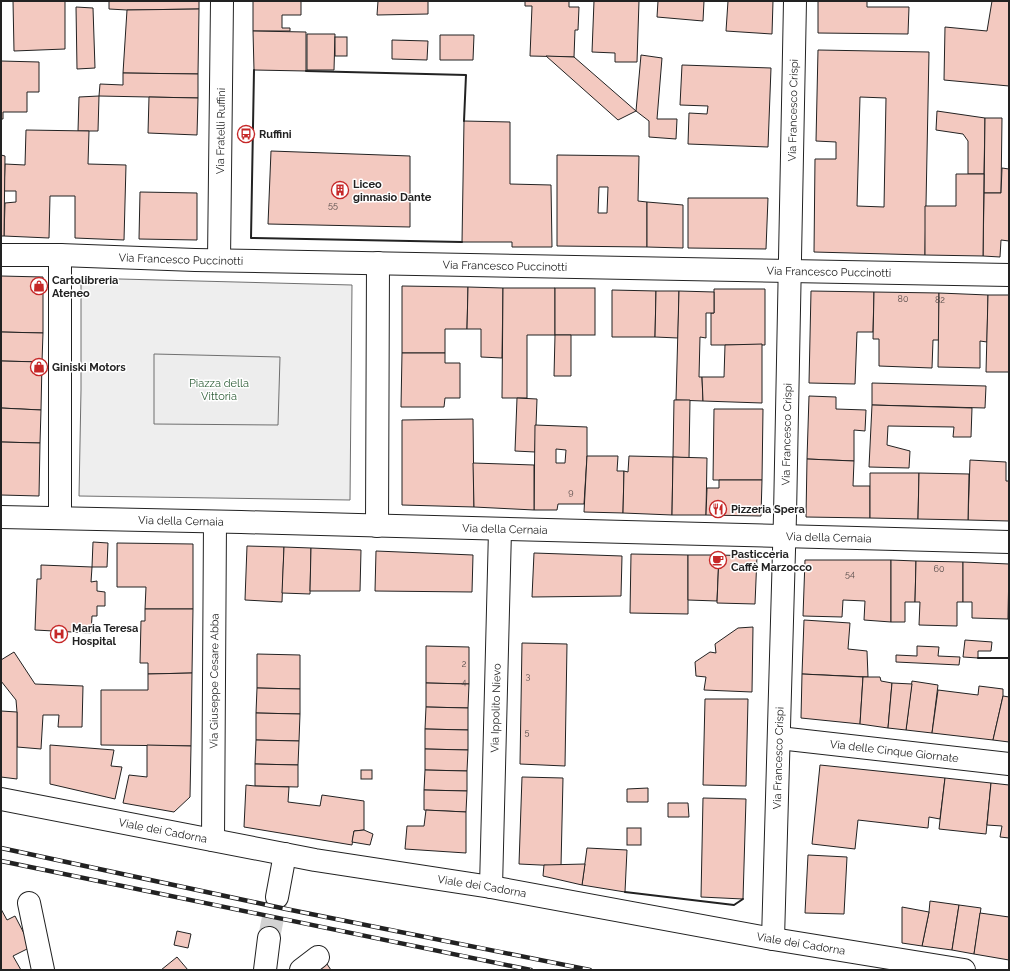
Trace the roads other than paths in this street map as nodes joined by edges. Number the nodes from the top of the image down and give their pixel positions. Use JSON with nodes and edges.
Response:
{"nodes":[{"id":1,"x":222,"y":1,"type":"edge"},
{"id":2,"x":795,"y":1,"type":"edge"},
{"id":3,"x":1,"y":255,"type":"edge"},
{"id":4,"x":60,"y":255,"type":"junction"},
{"id":5,"x":219,"y":260,"type":"junction"},
{"id":6,"x":378,"y":263,"type":"junction"},
{"id":7,"x":790,"y":271,"type":"junction"},
{"id":8,"x":1009,"y":275,"type":"edge"},
{"id":9,"x":1,"y":517,"type":"edge"},
{"id":10,"x":60,"y":518,"type":"junction"},
{"id":11,"x":215,"y":522,"type":"junction"},
{"id":12,"x":377,"y":526,"type":"junction"},
{"id":13,"x":500,"y":530,"type":"junction"},
{"id":14,"x":784,"y":536,"type":"junction"},
{"id":15,"x":1009,"y":542,"type":"edge"},
{"id":16,"x":779,"y":738,"type":"junction"},
{"id":17,"x":1009,"y":764,"type":"edge"},
{"id":18,"x":1,"y":799,"type":"edge"},
{"id":19,"x":213,"y":840,"type":"junction"},
{"id":20,"x":286,"y":854,"type":"junction"},
{"id":21,"x":491,"y":887,"type":"junction"},
{"id":22,"x":277,"y":897,"type":"tunnel mouth"},
{"id":23,"x":29,"y":903,"type":"dead end"},
{"id":24,"x":269,"y":938,"type":"tunnel mouth"},
{"id":25,"x":773,"y":939,"type":"junction"},
{"id":26,"x":43,"y":970,"type":"edge"},
{"id":27,"x":265,"y":970,"type":"edge"},
{"id":28,"x":964,"y":970,"type":"edge"}],
"edges":[{"from":1,"to":5,"type":"street","name":"Via Fratelli Ruffini"},
{"from":2,"to":7,"type":"street","name":"Via Francesco Crispi"},
{"from":3,"to":4,"type":"street","name":"Via Francesco Puccinotti"},
{"from":4,"to":5,"type":"street","name":"Via Francesco Puccinotti"},
{"from":4,"to":10,"type":"street"},
{"from":5,"to":6,"type":"street","name":"Via Francesco Puccinotti"},
{"from":6,"to":7,"type":"street","name":"Via Francesco Puccinotti"},
{"from":6,"to":12,"type":"street"},
{"from":7,"to":8,"type":"street","name":"Via Francesco Puccinotti"},
{"from":7,"to":14,"type":"street","name":"Via Francesco Crispi"},
{"from":9,"to":10,"type":"street","name":"Via della Cernaia"},
{"from":10,"to":11,"type":"street","name":"Via della Cernaia"},
{"from":11,"to":12,"type":"street","name":"Via della Cernaia"},
{"from":11,"to":19,"type":"street","name":"Via Giuseppe Cesare Abba"},
{"from":12,"to":13,"type":"street","name":"Via della Cernaia"},
{"from":13,"to":14,"type":"street","name":"Via della Cernaia"},
{"from":13,"to":21,"type":"street","name":"Via Ippolito Nievo"},
{"from":14,"to":15,"type":"street","name":"Via della Cernaia"},
{"from":14,"to":16,"type":"street","name":"Via Francesco Crispi"},
{"from":16,"to":17,"type":"street","name":"Via delle Cinque Giornate"},
{"from":16,"to":25,"type":"street","name":"Via Francesco Crispi"},
{"from":18,"to":19,"type":"street","name":"Viale dei Cadorna"},
{"from":19,"to":20,"type":"street","name":"Viale dei Cadorna"},
{"from":20,"to":21,"type":"street","name":"Viale dei Cadorna"},
{"from":20,"to":22,"type":"street"},
{"from":21,"to":25,"type":"street","name":"Viale dei Cadorna"},
{"from":23,"to":26,"type":"street"},
{"from":24,"to":27,"type":"street"},
{"from":25,"to":28,"type":"street","name":"Viale dei Cadorna"}]}
